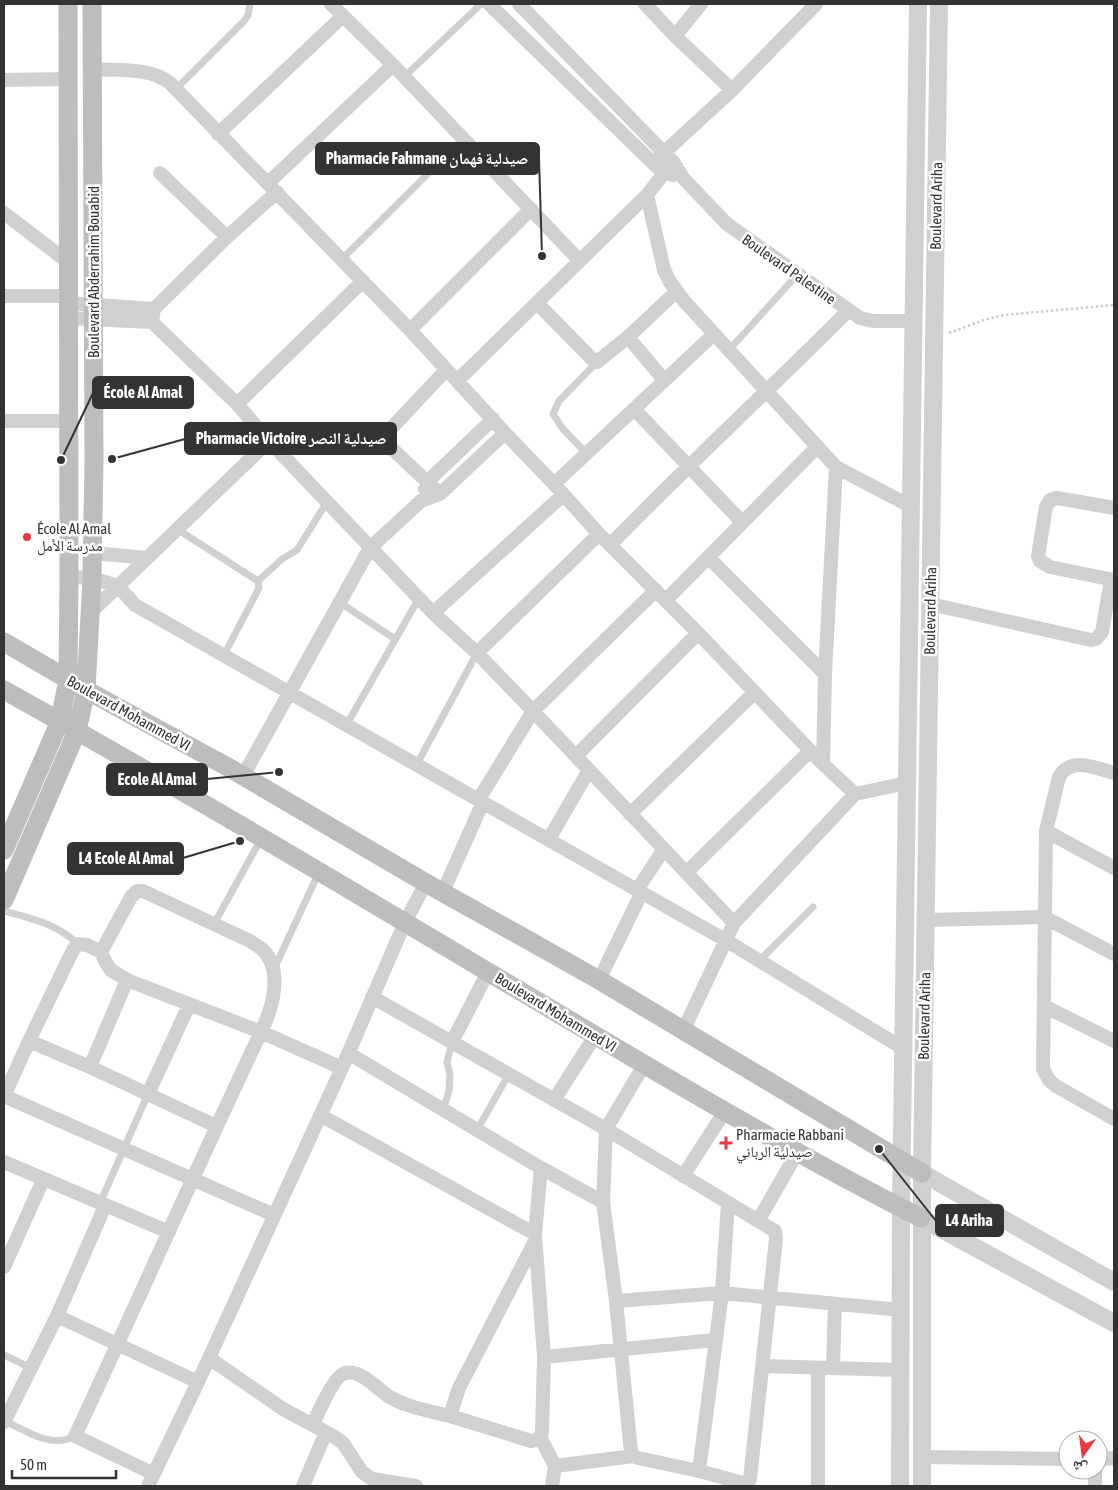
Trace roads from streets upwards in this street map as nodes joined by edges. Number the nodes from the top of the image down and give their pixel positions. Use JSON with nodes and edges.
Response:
{"nodes":[{"id":1,"x":68,"y":4,"type":"edge"},
{"id":2,"x":92,"y":4,"type":"edge"},
{"id":3,"x":331,"y":4,"type":"edge"},
{"id":4,"x":489,"y":4,"type":"edge"},
{"id":5,"x":519,"y":4,"type":"edge"},
{"id":6,"x":645,"y":4,"type":"edge"},
{"id":7,"x":701,"y":4,"type":"edge"},
{"id":8,"x":816,"y":4,"type":"edge"},
{"id":9,"x":918,"y":4,"type":"edge"},
{"id":10,"x":939,"y":4,"type":"edge"},
{"id":11,"x":343,"y":16,"type":"junction"},
{"id":12,"x":675,"y":36,"type":"junction"},
{"id":13,"x":393,"y":65,"type":"junction"},
{"id":14,"x":93,"y":69,"type":"junction"},
{"id":15,"x":68,"y":79,"type":"junction"},
{"id":16,"x":4,"y":80,"type":"edge"},
{"id":17,"x":732,"y":90,"type":"junction"},
{"id":18,"x":218,"y":134,"type":"junction"},
{"id":19,"x":663,"y":152,"type":"junction"},
{"id":20,"x":653,"y":163,"type":"junction"},
{"id":21,"x":669,"y":168,"type":"junction"},
{"id":22,"x":160,"y":173,"type":"dead end"},
{"id":23,"x":272,"y":187,"type":"junction"},
{"id":24,"x":647,"y":195,"type":"junction"},
{"id":25,"x":531,"y":209,"type":"junction"},
{"id":26,"x":4,"y":214,"type":"edge"},
{"id":27,"x":227,"y":237,"type":"junction"},
{"id":28,"x":579,"y":260,"type":"junction"},
{"id":29,"x":68,"y":262,"type":"junction"},
{"id":30,"x":362,"y":281,"type":"junction"},
{"id":31,"x":677,"y":291,"type":"junction"},
{"id":32,"x":4,"y":296,"type":"edge"},
{"id":33,"x":537,"y":302,"type":"junction"},
{"id":34,"x":68,"y":306,"type":"junction"},
{"id":35,"x":92,"y":311,"type":"junction"},
{"id":36,"x":848,"y":311,"type":"junction"},
{"id":37,"x":153,"y":315,"type":"junction"},
{"id":38,"x":914,"y":321,"type":"junction"},
{"id":39,"x":410,"y":330,"type":"junction"},
{"id":40,"x":714,"y":334,"type":"junction"},
{"id":41,"x":628,"y":337,"type":"junction"},
{"id":42,"x":446,"y":370,"type":"junction"},
{"id":43,"x":664,"y":380,"type":"junction"},
{"id":44,"x":457,"y":381,"type":"junction"},
{"id":45,"x":768,"y":391,"type":"junction"},
{"id":46,"x":237,"y":404,"type":"junction"},
{"id":47,"x":634,"y":409,"type":"junction"},
{"id":48,"x":493,"y":419,"type":"junction"},
{"id":49,"x":68,"y":421,"type":"junction"},
{"id":50,"x":4,"y":422,"type":"edge"},
{"id":51,"x":505,"y":433,"type":"junction"},
{"id":52,"x":268,"y":441,"type":"junction"},
{"id":53,"x":817,"y":447,"type":"junction"},
{"id":54,"x":688,"y":465,"type":"junction"},
{"id":55,"x":836,"y":467,"type":"junction"},
{"id":56,"x":428,"y":481,"type":"junction"},
{"id":57,"x":559,"y":489,"type":"junction"},
{"id":58,"x":440,"y":494,"type":"junction"},
{"id":59,"x":420,"y":501,"type":"junction"},
{"id":60,"x":910,"y":506,"type":"junction"},
{"id":61,"x":1114,"y":508,"type":"edge"},
{"id":62,"x":742,"y":522,"type":"junction"},
{"id":63,"x":599,"y":534,"type":"junction"},
{"id":64,"x":610,"y":545,"type":"junction"},
{"id":65,"x":370,"y":548,"type":"junction"},
{"id":66,"x":93,"y":553,"type":"junction"},
{"id":67,"x":708,"y":557,"type":"junction"},
{"id":68,"x":147,"y":558,"type":"junction"},
{"id":69,"x":69,"y":577,"type":"junction"},
{"id":70,"x":92,"y":578,"type":"junction"},
{"id":71,"x":1113,"y":580,"type":"edge"},
{"id":72,"x":118,"y":586,"type":"junction"},
{"id":73,"x":661,"y":595,"type":"junction"},
{"id":74,"x":930,"y":604,"type":"junction"},
{"id":75,"x":90,"y":613,"type":"junction"},
{"id":76,"x":433,"y":613,"type":"junction"},
{"id":77,"x":698,"y":633,"type":"junction"},
{"id":78,"x":4,"y":642,"type":"edge"},
{"id":79,"x":477,"y":653,"type":"junction"},
{"id":80,"x":825,"y":674,"type":"junction"},
{"id":81,"x":68,"y":679,"type":"junction"},
{"id":82,"x":4,"y":690,"type":"edge"},
{"id":83,"x":86,"y":690,"type":"junction"},
{"id":84,"x":289,"y":691,"type":"junction"},
{"id":85,"x":754,"y":693,"type":"junction"},
{"id":86,"x":534,"y":710,"type":"junction"},
{"id":87,"x":60,"y":721,"type":"junction"},
{"id":88,"x":77,"y":731,"type":"junction"},
{"id":89,"x":810,"y":751,"type":"junction"},
{"id":90,"x":576,"y":756,"type":"junction"},
{"id":91,"x":823,"y":764,"type":"junction"},
{"id":92,"x":589,"y":770,"type":"junction"},
{"id":93,"x":1114,"y":773,"type":"edge"},
{"id":94,"x":243,"y":776,"type":"junction"},
{"id":95,"x":907,"y":783,"type":"junction"},
{"id":96,"x":855,"y":794,"type":"junction"},
{"id":97,"x":481,"y":801,"type":"junction"},
{"id":98,"x":630,"y":814,"type":"junction"},
{"id":99,"x":1046,"y":831,"type":"junction"},
{"id":100,"x":549,"y":839,"type":"junction"},
{"id":101,"x":664,"y":849,"type":"junction"},
{"id":102,"x":4,"y":850,"type":"edge"},
{"id":103,"x":1114,"y":868,"type":"edge"},
{"id":104,"x":687,"y":872,"type":"junction"},
{"id":105,"x":426,"y":883,"type":"junction"},
{"id":106,"x":640,"y":891,"type":"junction"},
{"id":107,"x":443,"y":892,"type":"junction"},
{"id":108,"x":4,"y":900,"type":"edge"},
{"id":109,"x":1044,"y":917,"type":"junction"},
{"id":110,"x":926,"y":920,"type":"junction"},
{"id":111,"x":405,"y":922,"type":"junction"},
{"id":112,"x":734,"y":923,"type":"junction"},
{"id":113,"x":727,"y":941,"type":"junction"},
{"id":114,"x":101,"y":952,"type":"junction"},
{"id":115,"x":1114,"y":954,"type":"edge"},
{"id":116,"x":488,"y":972,"type":"junction"},
{"id":117,"x":127,"y":980,"type":"junction"},
{"id":118,"x":599,"y":980,"type":"junction"},
{"id":119,"x":372,"y":997,"type":"junction"},
{"id":120,"x":189,"y":1005,"type":"junction"},
{"id":121,"x":1044,"y":1006,"type":"junction"},
{"id":122,"x":262,"y":1032,"type":"junction"},
{"id":123,"x":684,"y":1032,"type":"junction"},
{"id":124,"x":595,"y":1036,"type":"junction"},
{"id":125,"x":29,"y":1040,"type":"junction"},
{"id":126,"x":1114,"y":1041,"type":"edge"},
{"id":127,"x":452,"y":1042,"type":"junction"},
{"id":128,"x":904,"y":1049,"type":"junction"},
{"id":129,"x":348,"y":1053,"type":"junction"},
{"id":130,"x":644,"y":1065,"type":"junction"},
{"id":131,"x":90,"y":1067,"type":"junction"},
{"id":132,"x":342,"y":1068,"type":"junction"},
{"id":133,"x":148,"y":1094,"type":"junction"},
{"id":134,"x":4,"y":1096,"type":"edge"},
{"id":135,"x":554,"y":1100,"type":"junction"},
{"id":136,"x":724,"y":1111,"type":"junction"},
{"id":137,"x":320,"y":1115,"type":"junction"},
{"id":138,"x":1114,"y":1119,"type":"edge"},
{"id":139,"x":216,"y":1126,"type":"junction"},
{"id":140,"x":606,"y":1129,"type":"junction"},
{"id":141,"x":797,"y":1153,"type":"junction"},
{"id":142,"x":4,"y":1162,"type":"edge"},
{"id":143,"x":902,"y":1162,"type":"junction"},
{"id":144,"x":541,"y":1168,"type":"junction"},
{"id":145,"x":922,"y":1173,"type":"junction"},
{"id":146,"x":683,"y":1176,"type":"junction"},
{"id":147,"x":43,"y":1180,"type":"junction"},
{"id":148,"x":193,"y":1180,"type":"junction"},
{"id":149,"x":603,"y":1202,"type":"junction"},
{"id":150,"x":728,"y":1203,"type":"junction"},
{"id":151,"x":102,"y":1205,"type":"junction"},
{"id":152,"x":901,"y":1208,"type":"junction"},
{"id":153,"x":274,"y":1215,"type":"junction"},
{"id":154,"x":921,"y":1218,"type":"junction"},
{"id":155,"x":758,"y":1221,"type":"junction"},
{"id":156,"x":169,"y":1232,"type":"junction"},
{"id":157,"x":535,"y":1237,"type":"junction"},
{"id":158,"x":4,"y":1267,"type":"edge"},
{"id":159,"x":1114,"y":1282,"type":"edge"},
{"id":160,"x":722,"y":1293,"type":"junction"},
{"id":161,"x":770,"y":1298,"type":"junction"},
{"id":162,"x":616,"y":1302,"type":"junction"},
{"id":163,"x":835,"y":1304,"type":"junction"},
{"id":164,"x":901,"y":1310,"type":"junction"},
{"id":165,"x":57,"y":1316,"type":"junction"},
{"id":166,"x":1114,"y":1323,"type":"edge"},
{"id":167,"x":715,"y":1340,"type":"junction"},
{"id":168,"x":119,"y":1344,"type":"junction"},
{"id":169,"x":620,"y":1350,"type":"junction"},
{"id":170,"x":544,"y":1357,"type":"junction"},
{"id":171,"x":209,"y":1358,"type":"junction"},
{"id":172,"x":762,"y":1366,"type":"junction"},
{"id":173,"x":818,"y":1368,"type":"junction"},
{"id":174,"x":833,"y":1368,"type":"junction"},
{"id":175,"x":900,"y":1370,"type":"junction"},
{"id":176,"x":198,"y":1382,"type":"junction"},
{"id":177,"x":450,"y":1416,"type":"junction"},
{"id":178,"x":4,"y":1421,"type":"edge"},
{"id":179,"x":313,"y":1424,"type":"junction"},
{"id":180,"x":326,"y":1432,"type":"junction"},
{"id":181,"x":540,"y":1438,"type":"junction"},
{"id":182,"x":633,"y":1456,"type":"junction"},
{"id":183,"x":922,"y":1457,"type":"junction"},
{"id":184,"x":1058,"y":1459,"type":"edge"},
{"id":185,"x":555,"y":1466,"type":"junction"},
{"id":186,"x":699,"y":1470,"type":"junction"},
{"id":187,"x":151,"y":1480,"type":"edge"},
{"id":188,"x":741,"y":1484,"type":"edge"},
{"id":189,"x":303,"y":1486,"type":"edge"},
{"id":190,"x":416,"y":1486,"type":"edge"},
{"id":191,"x":552,"y":1486,"type":"edge"},
{"id":192,"x":818,"y":1486,"type":"edge"},
{"id":193,"x":900,"y":1486,"type":"edge"},
{"id":194,"x":922,"y":1486,"type":"edge"}],
"edges":[{"from":1,"to":15,"type":"main road","name":"Boulevard Abderrahim Bouabid"},
{"from":2,"to":14,"type":"main road","name":"Boulevard Abderrahim Bouabid"},
{"from":3,"to":11,"type":"street"},
{"from":4,"to":20,"type":"street","name":"Boulevard Palestine"},
{"from":5,"to":19,"type":"street","name":"Boulevard Palestine"},
{"from":6,"to":12,"type":"street"},
{"from":7,"to":12,"type":"street"},
{"from":8,"to":17,"type":"street"},
{"from":9,"to":38,"type":"street","name":"Boulevard Ariha"},
{"from":10,"to":74,"type":"street","name":"Boulevard Ariha"},
{"from":11,"to":13,"type":"street"},
{"from":11,"to":18,"type":"street"},
{"from":12,"to":17,"type":"street"},
{"from":13,"to":23,"type":"street"},
{"from":13,"to":25,"type":"street"},
{"from":14,"to":18,"type":"street"},
{"from":14,"to":35,"type":"main road","name":"Boulevard Abderrahim Bouabid"},
{"from":15,"to":16,"type":"street"},
{"from":15,"to":29,"type":"main road","name":"Boulevard Abderrahim Bouabid"},
{"from":17,"to":19,"type":"street"},
{"from":18,"to":23,"type":"street"},
{"from":19,"to":20,"type":"street"},
{"from":19,"to":21,"type":"street","name":"Boulevard Palestine"},
{"from":20,"to":21,"type":"street","name":"Boulevard Palestine"},
{"from":21,"to":24,"type":"street"},
{"from":21,"to":36,"type":"street","name":"Boulevard Palestine"},
{"from":22,"to":27,"type":"street"},
{"from":23,"to":27,"type":"street"},
{"from":23,"to":30,"type":"street"},
{"from":24,"to":28,"type":"street"},
{"from":24,"to":31,"type":"street"},
{"from":25,"to":28,"type":"street"},
{"from":25,"to":39,"type":"street"},
{"from":26,"to":29,"type":"street"},
{"from":27,"to":37,"type":"street"},
{"from":28,"to":33,"type":"street"},
{"from":29,"to":34,"type":"main road","name":"Boulevard Abderrahim Bouabid"},
{"from":30,"to":39,"type":"street"},
{"from":30,"to":46,"type":"street"},
{"from":31,"to":40,"type":"street"},
{"from":31,"to":41,"type":"street"},
{"from":32,"to":34,"type":"street"},
{"from":33,"to":41,"type":"street"},
{"from":33,"to":44,"type":"street"},
{"from":34,"to":35,"type":"street"},
{"from":34,"to":49,"type":"main road","name":"Boulevard Abderrahim Bouabid"},
{"from":35,"to":37,"type":"street"},
{"from":35,"to":66,"type":"main road","name":"Boulevard Abderrahim Bouabid"},
{"from":36,"to":38,"type":"street","name":"Boulevard Palestine"},
{"from":36,"to":45,"type":"street"},
{"from":37,"to":46,"type":"street"},
{"from":38,"to":60,"type":"street","name":"Boulevard Ariha"},
{"from":39,"to":42,"type":"street"},
{"from":40,"to":43,"type":"street"},
{"from":40,"to":45,"type":"street"},
{"from":41,"to":43,"type":"street"},
{"from":42,"to":44,"type":"street"},
{"from":42,"to":56,"type":"street"},
{"from":43,"to":47,"type":"street"},
{"from":44,"to":48,"type":"street"},
{"from":45,"to":53,"type":"street"},
{"from":45,"to":54,"type":"street"},
{"from":46,"to":52,"type":"street"},
{"from":47,"to":54,"type":"street"},
{"from":47,"to":57,"type":"street"},
{"from":48,"to":51,"type":"street"},
{"from":48,"to":56,"type":"street"},
{"from":49,"to":50,"type":"street"},
{"from":49,"to":69,"type":"main road","name":"Boulevard Abderrahim Bouabid"},
{"from":51,"to":57,"type":"street"},
{"from":51,"to":58,"type":"street"},
{"from":52,"to":65,"type":"street"},
{"from":52,"to":68,"type":"street"},
{"from":53,"to":55,"type":"street"},
{"from":53,"to":62,"type":"street"},
{"from":54,"to":62,"type":"street"},
{"from":54,"to":64,"type":"street"},
{"from":55,"to":60,"type":"street"},
{"from":55,"to":80,"type":"street"},
{"from":56,"to":58,"type":"street"},
{"from":56,"to":59,"type":"street"},
{"from":57,"to":63,"type":"street"},
{"from":57,"to":76,"type":"street"},
{"from":58,"to":59,"type":"street"},
{"from":59,"to":65,"type":"street"},
{"from":60,"to":95,"type":"street","name":"Boulevard Ariha"},
{"from":61,"to":71,"type":"street"},
{"from":62,"to":67,"type":"street"},
{"from":63,"to":64,"type":"street"},
{"from":63,"to":79,"type":"street"},
{"from":64,"to":73,"type":"street"},
{"from":65,"to":76,"type":"street"},
{"from":65,"to":84,"type":"street"},
{"from":66,"to":68,"type":"street"},
{"from":66,"to":70,"type":"main road","name":"Boulevard Abderrahim Bouabid"},
{"from":67,"to":73,"type":"street"},
{"from":67,"to":80,"type":"street"},
{"from":68,"to":72,"type":"street"},
{"from":69,"to":70,"type":"street"},
{"from":69,"to":81,"type":"main road","name":"Boulevard Abderrahim Bouabid"},
{"from":70,"to":72,"type":"street"},
{"from":70,"to":75,"type":"main road","name":"Boulevard Abderrahim Bouabid"},
{"from":71,"to":74,"type":"street"},
{"from":72,"to":75,"type":"street"},
{"from":72,"to":84,"type":"street"},
{"from":73,"to":77,"type":"street"},
{"from":73,"to":86,"type":"street"},
{"from":74,"to":110,"type":"street","name":"Boulevard Ariha"},
{"from":75,"to":83,"type":"main road","name":"Boulevard Abderrahim Bouabid"},
{"from":76,"to":79,"type":"street"},
{"from":77,"to":85,"type":"street"},
{"from":77,"to":90,"type":"street"},
{"from":78,"to":81,"type":"main road","name":"Boulevard Mohammed VI"},
{"from":79,"to":86,"type":"street"},
{"from":80,"to":91,"type":"street"},
{"from":81,"to":83,"type":"main road","name":"Boulevard Mohammed VI"},
{"from":81,"to":87,"type":"main road","name":"Boulevard Abderrahim Bouabid"},
{"from":82,"to":87,"type":"main road","name":"Boulevard Mohammed VI"},
{"from":83,"to":88,"type":"main road","name":"Boulevard Abderrahim Bouabid"},
{"from":83,"to":94,"type":"main road","name":"Boulevard Mohammed VI"},
{"from":84,"to":94,"type":"street"},
{"from":84,"to":97,"type":"street"},
{"from":85,"to":89,"type":"street"},
{"from":85,"to":98,"type":"street"},
{"from":86,"to":90,"type":"street"},
{"from":86,"to":97,"type":"street"},
{"from":87,"to":88,"type":"main road","name":"Boulevard Mohammed VI"},
{"from":87,"to":102,"type":"main road","name":"Boulevard Abderrahim Bouabid"},
{"from":88,"to":108,"type":"main road","name":"Boulevard Abderrahim Bouabid"},
{"from":88,"to":111,"type":"main road","name":"Boulevard Mohammed VI"},
{"from":89,"to":91,"type":"street"},
{"from":89,"to":104,"type":"street"},
{"from":90,"to":92,"type":"street"},
{"from":91,"to":96,"type":"street"},
{"from":92,"to":98,"type":"street"},
{"from":92,"to":100,"type":"street"},
{"from":93,"to":99,"type":"street"},
{"from":94,"to":105,"type":"main road","name":"Boulevard Mohammed VI"},
{"from":95,"to":96,"type":"street"},
{"from":95,"to":128,"type":"street","name":"Boulevard Ariha"},
{"from":96,"to":112,"type":"street"},
{"from":97,"to":100,"type":"street"},
{"from":97,"to":107,"type":"street"},
{"from":98,"to":101,"type":"street"},
{"from":99,"to":103,"type":"street"},
{"from":99,"to":109,"type":"street"},
{"from":100,"to":106,"type":"street"},
{"from":101,"to":104,"type":"street"},
{"from":101,"to":106,"type":"street"},
{"from":104,"to":112,"type":"street"},
{"from":105,"to":107,"type":"main road","name":"Boulevard Mohammed VI"},
{"from":105,"to":111,"type":"street"},
{"from":106,"to":113,"type":"street"},
{"from":106,"to":118,"type":"street"},
{"from":107,"to":118,"type":"main road","name":"Boulevard Mohammed VI"},
{"from":109,"to":110,"type":"street"},
{"from":109,"to":115,"type":"street"},
{"from":109,"to":121,"type":"street"},
{"from":110,"to":145,"type":"street","name":"Boulevard Ariha"},
{"from":111,"to":116,"type":"main road","name":"Boulevard Mohammed VI"},
{"from":111,"to":119,"type":"street"},
{"from":112,"to":113,"type":"street"},
{"from":113,"to":123,"type":"street"},
{"from":113,"to":128,"type":"street"},
{"from":114,"to":117,"type":"street"},
{"from":114,"to":122,"type":"street"},
{"from":114,"to":125,"type":"street"},
{"from":116,"to":124,"type":"main road","name":"Boulevard Mohammed VI"},
{"from":116,"to":127,"type":"street"},
{"from":117,"to":120,"type":"street"},
{"from":117,"to":131,"type":"street"},
{"from":118,"to":123,"type":"main road","name":"Boulevard Mohammed VI"},
{"from":119,"to":127,"type":"street"},
{"from":119,"to":129,"type":"street"},
{"from":120,"to":122,"type":"street"},
{"from":120,"to":133,"type":"street"},
{"from":121,"to":126,"type":"street"},
{"from":121,"to":138,"type":"street"},
{"from":122,"to":132,"type":"street"},
{"from":122,"to":139,"type":"street"},
{"from":123,"to":143,"type":"main road","name":"Boulevard Mohammed VI"},
{"from":124,"to":130,"type":"main road","name":"Boulevard Mohammed VI"},
{"from":124,"to":135,"type":"street"},
{"from":125,"to":131,"type":"street"},
{"from":125,"to":134,"type":"street"},
{"from":127,"to":135,"type":"street"},
{"from":128,"to":143,"type":"street","name":"Boulevard Ariha"},
{"from":129,"to":132,"type":"street"},
{"from":129,"to":144,"type":"street"},
{"from":130,"to":136,"type":"main road","name":"Boulevard Mohammed VI"},
{"from":130,"to":140,"type":"street"},
{"from":131,"to":133,"type":"street"},
{"from":132,"to":137,"type":"street"},
{"from":133,"to":139,"type":"street"},
{"from":134,"to":148,"type":"street"},
{"from":135,"to":140,"type":"street"},
{"from":136,"to":141,"type":"main road","name":"Boulevard Mohammed VI"},
{"from":136,"to":146,"type":"street"},
{"from":137,"to":153,"type":"street"},
{"from":137,"to":157,"type":"street"},
{"from":139,"to":148,"type":"street"},
{"from":140,"to":146,"type":"street"},
{"from":140,"to":149,"type":"street"},
{"from":141,"to":152,"type":"main road","name":"Boulevard Mohammed VI"},
{"from":141,"to":155,"type":"street"},
{"from":142,"to":147,"type":"street"},
{"from":143,"to":145,"type":"main road"},
{"from":143,"to":152,"type":"street","name":"Boulevard Ariha"},
{"from":144,"to":149,"type":"street"},
{"from":144,"to":157,"type":"street"},
{"from":145,"to":154,"type":"street","name":"Boulevard Ariha"},
{"from":145,"to":159,"type":"street"},
{"from":146,"to":150,"type":"street"},
{"from":147,"to":151,"type":"street"},
{"from":147,"to":158,"type":"street"},
{"from":148,"to":153,"type":"street"},
{"from":148,"to":156,"type":"street"},
{"from":149,"to":162,"type":"street"},
{"from":150,"to":155,"type":"street"},
{"from":150,"to":160,"type":"street"},
{"from":151,"to":156,"type":"street"},
{"from":151,"to":165,"type":"street"},
{"from":152,"to":154,"type":"main road","name":"Boulevard Mohammed VI"},
{"from":152,"to":164,"type":"street","name":"Boulevard Ariha"},
{"from":153,"to":171,"type":"street"},
{"from":154,"to":166,"type":"street","name":"Boulevard Mohammed VI"},
{"from":154,"to":183,"type":"street","name":"Boulevard Ariha"},
{"from":155,"to":161,"type":"street"},
{"from":156,"to":168,"type":"street"},
{"from":157,"to":170,"type":"street"},
{"from":157,"to":177,"type":"street"},
{"from":160,"to":161,"type":"street"},
{"from":160,"to":162,"type":"street"},
{"from":160,"to":167,"type":"street"},
{"from":161,"to":163,"type":"street"},
{"from":161,"to":172,"type":"street"},
{"from":162,"to":169,"type":"street"},
{"from":163,"to":164,"type":"street"},
{"from":163,"to":174,"type":"street"},
{"from":164,"to":175,"type":"street","name":"Boulevard Ariha"},
{"from":165,"to":168,"type":"street"},
{"from":165,"to":178,"type":"street"},
{"from":167,"to":169,"type":"street"},
{"from":167,"to":186,"type":"street"},
{"from":168,"to":176,"type":"street"},
{"from":168,"to":187,"type":"street"},
{"from":169,"to":170,"type":"street"},
{"from":169,"to":182,"type":"street"},
{"from":170,"to":181,"type":"street"},
{"from":171,"to":176,"type":"street"},
{"from":171,"to":179,"type":"street"},
{"from":172,"to":173,"type":"street"},
{"from":172,"to":188,"type":"street"},
{"from":173,"to":174,"type":"street"},
{"from":173,"to":192,"type":"street"},
{"from":174,"to":175,"type":"street"},
{"from":175,"to":193,"type":"street","name":"Boulevard Ariha"},
{"from":176,"to":187,"type":"street"},
{"from":177,"to":179,"type":"street"},
{"from":177,"to":181,"type":"street"},
{"from":179,"to":180,"type":"street"},
{"from":180,"to":189,"type":"street"},
{"from":180,"to":190,"type":"street"},
{"from":181,"to":185,"type":"street"},
{"from":182,"to":185,"type":"street"},
{"from":182,"to":186,"type":"street"},
{"from":183,"to":184,"type":"street"},
{"from":183,"to":194,"type":"street","name":"Boulevard Ariha"},
{"from":185,"to":191,"type":"street"},
{"from":186,"to":188,"type":"street"}]}
